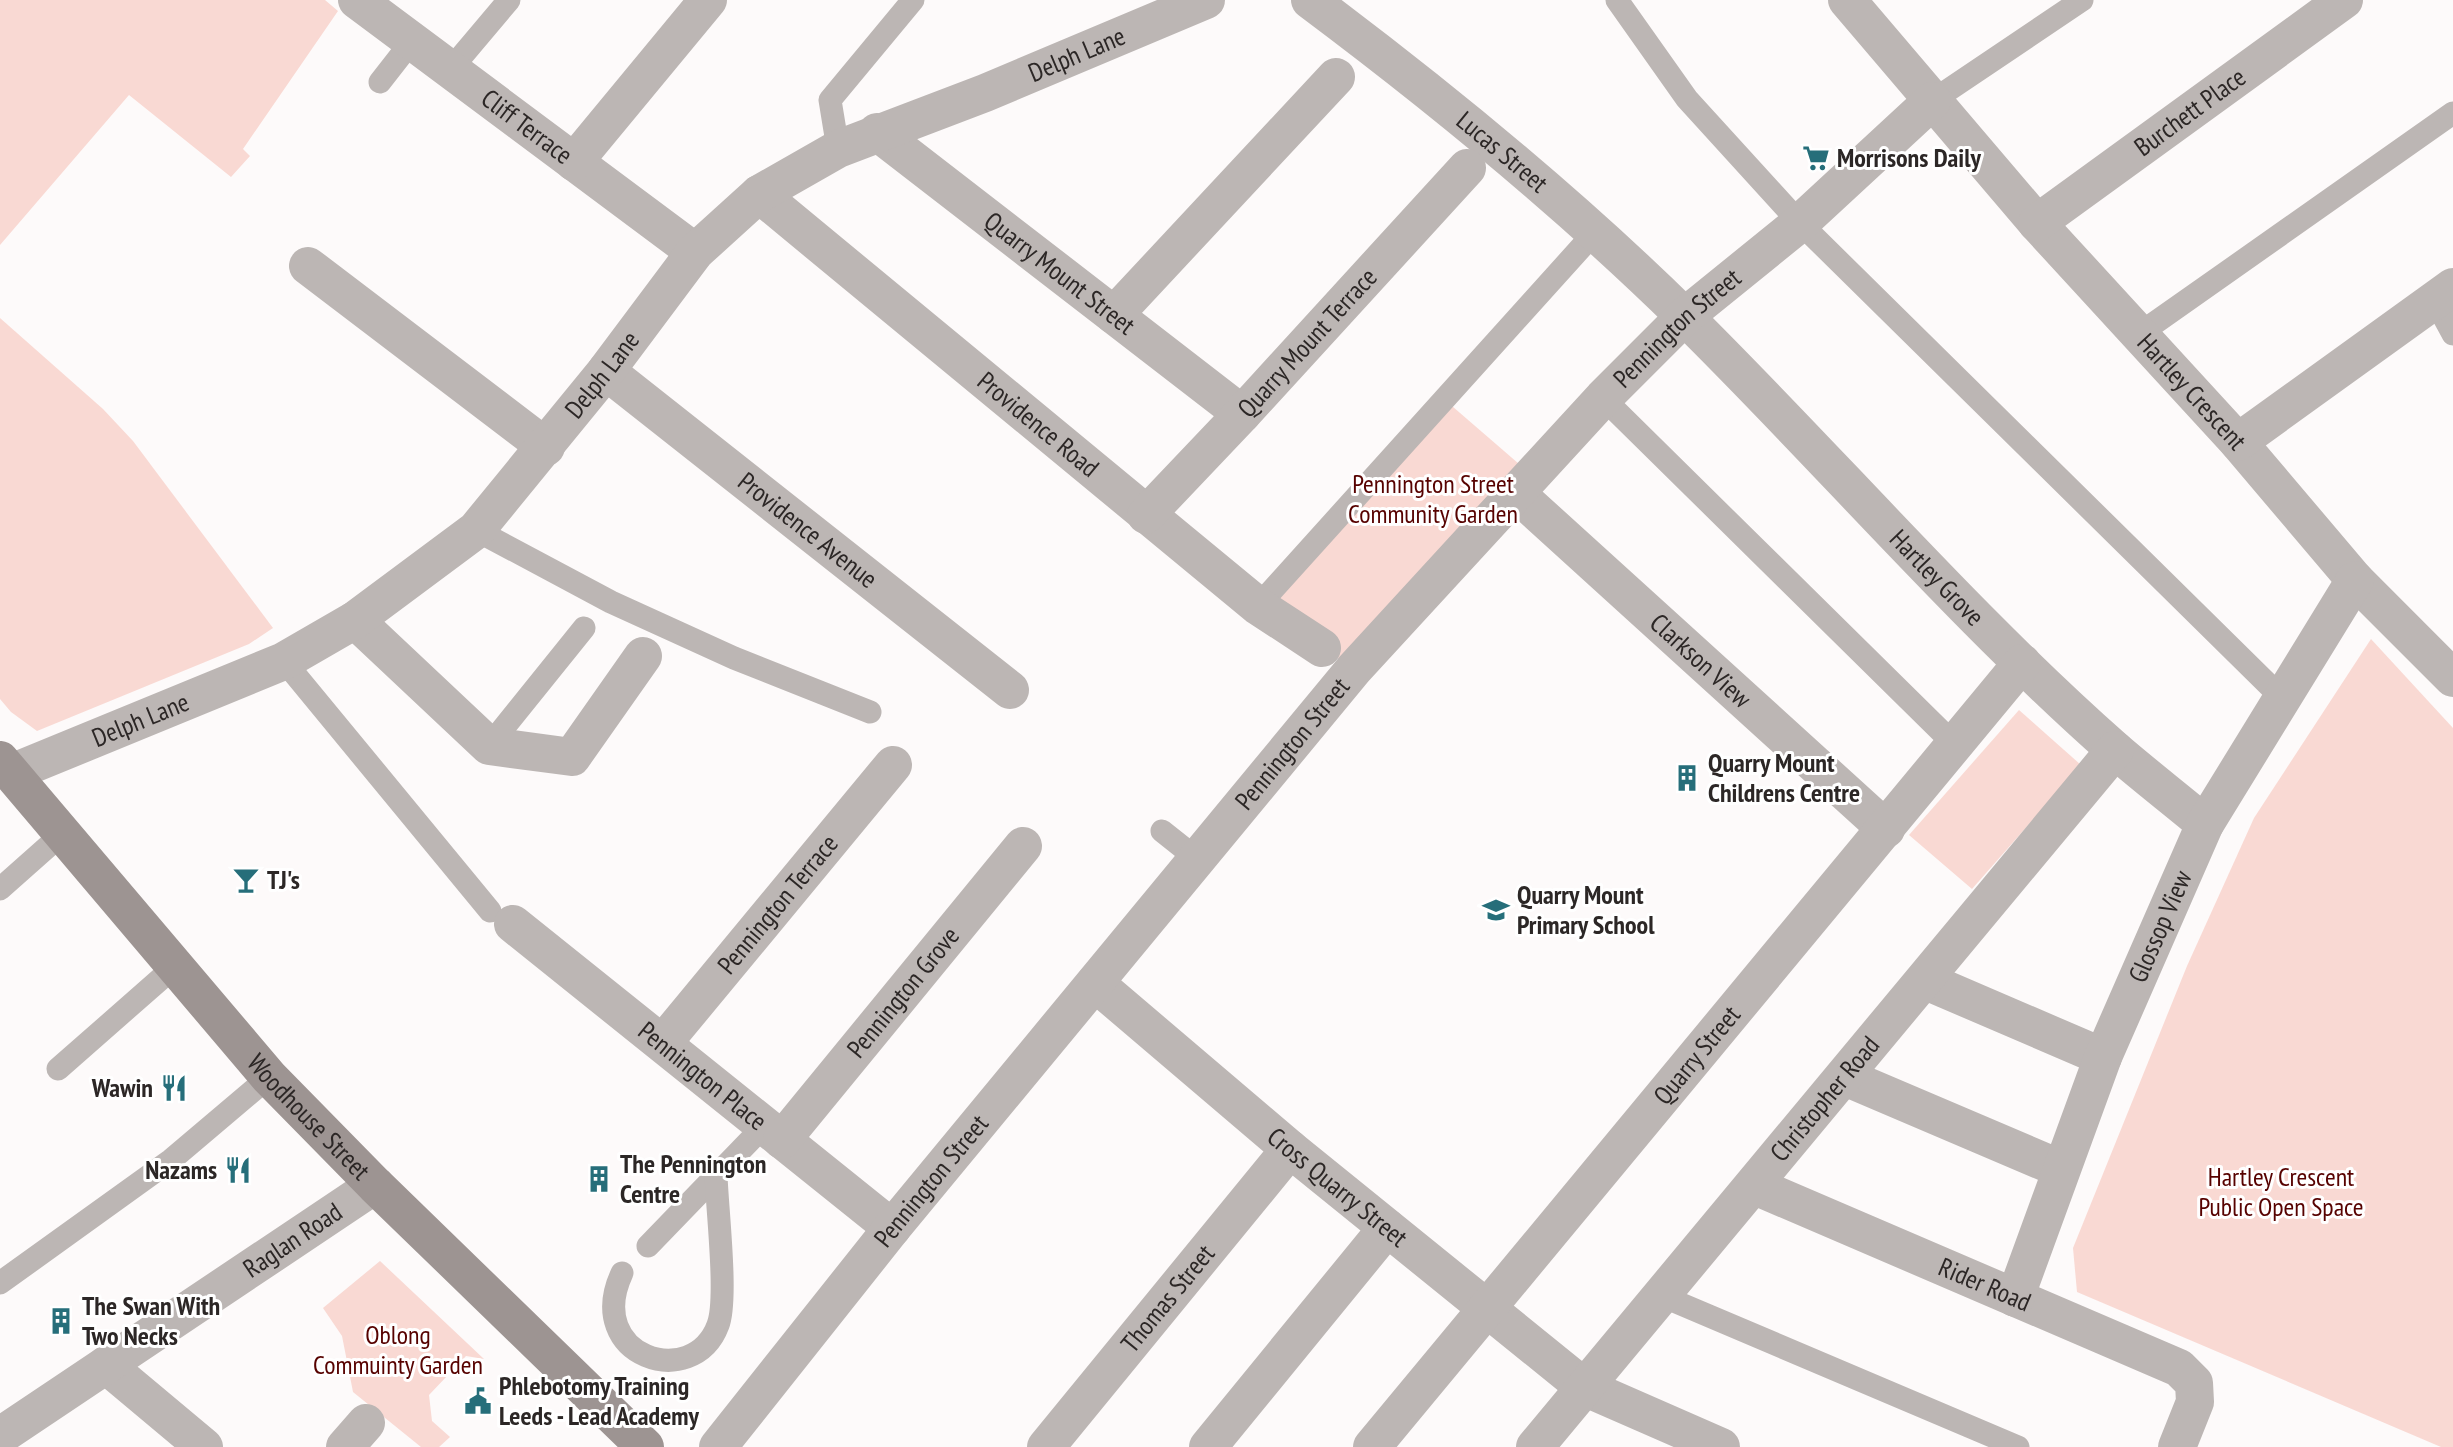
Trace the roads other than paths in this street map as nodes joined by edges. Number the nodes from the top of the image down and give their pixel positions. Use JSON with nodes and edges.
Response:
{"nodes":[{"id":1,"x":358,"y":0,"type":"edge"},
{"id":2,"x":509,"y":0,"type":"edge"},
{"id":3,"x":708,"y":0,"type":"edge"},
{"id":4,"x":913,"y":0,"type":"edge"},
{"id":5,"x":1206,"y":0,"type":"edge"},
{"id":6,"x":1310,"y":0,"type":"edge"},
{"id":7,"x":1616,"y":0,"type":"edge"},
{"id":8,"x":1847,"y":0,"type":"edge"},
{"id":9,"x":2082,"y":0,"type":"edge"},
{"id":10,"x":2344,"y":0,"type":"edge"},
{"id":11,"x":412,"y":41,"type":"junction"},
{"id":12,"x":450,"y":70,"type":"junction"},
{"id":13,"x":1336,"y":77,"type":"dead end"},
{"id":14,"x":380,"y":82,"type":"dead end"},
{"id":15,"x":1932,"y":101,"type":"junction"},
{"id":16,"x":2453,"y":113,"type":"edge"},
{"id":17,"x":877,"y":132,"type":"junction"},
{"id":18,"x":838,"y":149,"type":"junction"},
{"id":19,"x":574,"y":162,"type":"junction"},
{"id":20,"x":1467,"y":169,"type":"dead end"},
{"id":21,"x":758,"y":194,"type":"junction"},
{"id":22,"x":1800,"y":223,"type":"junction"},
{"id":23,"x":2037,"y":223,"type":"junction"},
{"id":24,"x":1596,"y":232,"type":"junction"},
{"id":25,"x":695,"y":252,"type":"junction"},
{"id":26,"x":308,"y":266,"type":"dead end"},
{"id":27,"x":2444,"y":293,"type":"edge"},
{"id":28,"x":1114,"y":315,"type":"junction"},
{"id":29,"x":1684,"y":317,"type":"junction"},
{"id":30,"x":2139,"y":334,"type":"junction"},
{"id":31,"x":2453,"y":334,"type":"edge"},
{"id":32,"x":606,"y":371,"type":"junction"},
{"id":33,"x":1603,"y":398,"type":"junction"},
{"id":34,"x":1242,"y":414,"type":"junction"},
{"id":35,"x":2238,"y":442,"type":"junction"},
{"id":36,"x":545,"y":447,"type":"junction"},
{"id":37,"x":1517,"y":494,"type":"junction"},
{"id":38,"x":1146,"y":515,"type":"junction"},
{"id":39,"x":476,"y":530,"type":"junction"},
{"id":40,"x":2355,"y":580,"type":"junction"},
{"id":41,"x":1258,"y":606,"type":"junction"},
{"id":42,"x":355,"y":620,"type":"junction"},
{"id":43,"x":584,"y":628,"type":"dead end"},
{"id":44,"x":1322,"y":648,"type":"dead end"},
{"id":45,"x":643,"y":656,"type":"dead end"},
{"id":46,"x":284,"y":661,"type":"junction"},
{"id":47,"x":2022,"y":663,"type":"junction"},
{"id":48,"x":2453,"y":678,"type":"edge"},
{"id":49,"x":1010,"y":690,"type":"dead end"},
{"id":50,"x":2283,"y":699,"type":"junction"},
{"id":51,"x":870,"y":712,"type":"dead end"},
{"id":52,"x":1955,"y":745,"type":"junction"},
{"id":53,"x":489,"y":746,"type":"junction"},
{"id":54,"x":2115,"y":750,"type":"junction"},
{"id":55,"x":893,"y":765,"type":"dead end"},
{"id":56,"x":5,"y":766,"type":"edge"},
{"id":57,"x":2205,"y":824,"type":"junction"},
{"id":58,"x":1886,"y":829,"type":"junction"},
{"id":59,"x":1162,"y":831,"type":"dead end"},
{"id":60,"x":62,"y":834,"type":"junction"},
{"id":61,"x":1023,"y":846,"type":"dead end"},
{"id":62,"x":1196,"y":858,"type":"junction"},
{"id":63,"x":0,"y":889,"type":"edge"},
{"id":64,"x":502,"y":917,"type":"joint"},
{"id":65,"x":173,"y":968,"type":"junction"},
{"id":66,"x":1926,"y":981,"type":"junction"},
{"id":67,"x":1095,"y":984,"type":"junction"},
{"id":68,"x":663,"y":1044,"type":"junction"},
{"id":69,"x":2103,"y":1057,"type":"junction"},
{"id":70,"x":58,"y":1069,"type":"dead end"},
{"id":71,"x":269,"y":1077,"type":"junction"},
{"id":72,"x":1845,"y":1077,"type":"junction"},
{"id":73,"x":773,"y":1133,"type":"junction"},
{"id":74,"x":1290,"y":1149,"type":"junction"},
{"id":75,"x":2061,"y":1169,"type":"junction"},
{"id":76,"x":716,"y":1175,"type":"junction"},
{"id":77,"x":375,"y":1185,"type":"junction"},
{"id":78,"x":1755,"y":1186,"type":"junction"},
{"id":79,"x":892,"y":1228,"type":"junction"},
{"id":80,"x":1387,"y":1228,"type":"junction"},
{"id":81,"x":648,"y":1246,"type":"dead end"},
{"id":82,"x":622,"y":1273,"type":"dead end"},
{"id":83,"x":0,"y":1283,"type":"edge"},
{"id":84,"x":1662,"y":1296,"type":"junction"},
{"id":85,"x":2015,"y":1298,"type":"junction"},
{"id":86,"x":1488,"y":1307,"type":"junction"},
{"id":87,"x":106,"y":1365,"type":"junction"},
{"id":88,"x":1584,"y":1387,"type":"junction"},
{"id":89,"x":0,"y":1436,"type":"edge"},
{"id":90,"x":204,"y":1447,"type":"edge"},
{"id":91,"x":645,"y":1447,"type":"edge"},
{"id":92,"x":718,"y":1447,"type":"edge"},
{"id":93,"x":1046,"y":1447,"type":"edge"},
{"id":94,"x":1208,"y":1447,"type":"edge"},
{"id":95,"x":1372,"y":1447,"type":"edge"},
{"id":96,"x":1535,"y":1447,"type":"edge"},
{"id":97,"x":1721,"y":1447,"type":"edge"},
{"id":98,"x":2018,"y":1447,"type":"edge"},
{"id":99,"x":2176,"y":1447,"type":"edge"}],
"edges":[{"from":1,"to":11,"type":"street","name":"Cliff Terrace"},
{"from":2,"to":12,"type":"lane"},
{"from":3,"to":19,"type":"street"},
{"from":4,"to":18,"type":"lane"},
{"from":5,"to":17,"type":"street","name":"Delph Lane"},
{"from":6,"to":24,"type":"street","name":"Lucas Street"},
{"from":7,"to":22,"type":"lane"},
{"from":8,"to":15,"type":"street","name":"Hartley Crescent"},
{"from":9,"to":15,"type":"lane"},
{"from":10,"to":23,"type":"street","name":"Burchett Place"},
{"from":11,"to":12,"type":"street","name":"Cliff Terrace"},
{"from":11,"to":14,"type":"lane"},
{"from":12,"to":19,"type":"street","name":"Cliff Terrace"},
{"from":13,"to":28,"type":"street"},
{"from":15,"to":22,"type":"street","name":"Pennington Street"},
{"from":15,"to":23,"type":"street","name":"Hartley Crescent"},
{"from":16,"to":30,"type":"lane"},
{"from":17,"to":18,"type":"street","name":"Delph Lane"},
{"from":17,"to":28,"type":"street","name":"Quarry Mount Street"},
{"from":18,"to":21,"type":"street","name":"Delph Lane"},
{"from":19,"to":25,"type":"street","name":"Cliff Terrace"},
{"from":20,"to":34,"type":"street","name":"Quarry Mount Terrace"},
{"from":21,"to":25,"type":"street","name":"Delph Lane"},
{"from":21,"to":38,"type":"street","name":"Providence Road"},
{"from":22,"to":29,"type":"street","name":"Pennington Street"},
{"from":22,"to":50,"type":"lane"},
{"from":23,"to":30,"type":"street","name":"Hartley Crescent"},
{"from":24,"to":29,"type":"street","name":"Lucas Street"},
{"from":24,"to":41,"type":"lane"},
{"from":25,"to":32,"type":"street","name":"Delph Lane"},
{"from":26,"to":36,"type":"street"},
{"from":27,"to":31,"type":"lane"},
{"from":27,"to":35,"type":"street"},
{"from":28,"to":34,"type":"street","name":"Quarry Mount Street"},
{"from":29,"to":33,"type":"street","name":"Pennington Street"},
{"from":29,"to":47,"type":"street","name":"Hartley Grove"},
{"from":30,"to":35,"type":"street","name":"Hartley Crescent"},
{"from":32,"to":36,"type":"street","name":"Delph Lane"},
{"from":32,"to":49,"type":"street","name":"Providence Avenue"},
{"from":33,"to":37,"type":"street","name":"Pennington Street"},
{"from":33,"to":52,"type":"lane"},
{"from":34,"to":38,"type":"street","name":"Quarry Mount Terrace"},
{"from":35,"to":40,"type":"street","name":"Hartley Crescent"},
{"from":36,"to":39,"type":"street","name":"Delph Lane"},
{"from":37,"to":58,"type":"street","name":"Clarkson View"},
{"from":37,"to":62,"type":"street","name":"Pennington Street"},
{"from":38,"to":41,"type":"street","name":"Providence Road"},
{"from":39,"to":42,"type":"street","name":"Delph Lane"},
{"from":39,"to":51,"type":"lane"},
{"from":40,"to":48,"type":"street","name":"Hartley Crescent"},
{"from":40,"to":50,"type":"street","name":"Glossop View"},
{"from":41,"to":44,"type":"street","name":"Providence Road"},
{"from":42,"to":46,"type":"street","name":"Delph Lane"},
{"from":42,"to":53,"type":"street"},
{"from":43,"to":53,"type":"lane"},
{"from":45,"to":53,"type":"street"},
{"from":46,"to":56,"type":"street","name":"Delph Lane"},
{"from":46,"to":64,"type":"lane"},
{"from":47,"to":52,"type":"street","name":"Quarry Street"},
{"from":47,"to":54,"type":"street","name":"Hartley Grove"},
{"from":50,"to":57,"type":"street","name":"Glossop View"},
{"from":52,"to":58,"type":"street","name":"Quarry Street"},
{"from":54,"to":57,"type":"street","name":"Hartley Grove"},
{"from":54,"to":66,"type":"street","name":"Christopher Road"},
{"from":55,"to":68,"type":"street","name":"Pennington Terrace"},
{"from":56,"to":60,"type":"street","name":"Woodhouse Street"},
{"from":57,"to":69,"type":"street","name":"Glossop View"},
{"from":58,"to":86,"type":"street","name":"Quarry Street"},
{"from":59,"to":62,"type":"lane"},
{"from":60,"to":63,"type":"lane"},
{"from":60,"to":65,"type":"street","name":"Woodhouse Street"},
{"from":61,"to":73,"type":"street","name":"Pennington Grove"},
{"from":62,"to":67,"type":"street","name":"Pennington Street"},
{"from":64,"to":68,"type":"street","name":"Pennington Place"},
{"from":65,"to":70,"type":"lane"},
{"from":65,"to":71,"type":"street","name":"Woodhouse Street"},
{"from":66,"to":69,"type":"street"},
{"from":66,"to":72,"type":"street","name":"Christopher Road"},
{"from":67,"to":74,"type":"street","name":"Cross Quarry Street"},
{"from":67,"to":79,"type":"street","name":"Pennington Street"},
{"from":68,"to":73,"type":"street","name":"Pennington Place"},
{"from":69,"to":75,"type":"street","name":"Glossop View"},
{"from":71,"to":77,"type":"street","name":"Woodhouse Street"},
{"from":71,"to":83,"type":"lane"},
{"from":72,"to":75,"type":"street"},
{"from":72,"to":78,"type":"street","name":"Christopher Road"},
{"from":73,"to":76,"type":"lane"},
{"from":73,"to":79,"type":"street","name":"Pennington Place"},
{"from":74,"to":80,"type":"street","name":"Cross Quarry Street"},
{"from":74,"to":93,"type":"street","name":"Thomas Street"},
{"from":75,"to":85,"type":"street","name":"Glossop View"},
{"from":76,"to":81,"type":"lane"},
{"from":76,"to":82,"type":"lane"},
{"from":77,"to":87,"type":"street","name":"Raglan Road"},
{"from":77,"to":91,"type":"street","name":"Woodhouse Street"},
{"from":78,"to":84,"type":"street","name":"Christopher Road"},
{"from":78,"to":85,"type":"street","name":"Rider Road"},
{"from":79,"to":92,"type":"street","name":"Pennington Street"},
{"from":80,"to":86,"type":"street","name":"Cross Quarry Street"},
{"from":80,"to":94,"type":"street"},
{"from":84,"to":88,"type":"street","name":"Christopher Road"},
{"from":84,"to":98,"type":"lane"},
{"from":85,"to":99,"type":"street","name":"Rider Road"},
{"from":86,"to":88,"type":"street","name":"Cross Quarry Street"},
{"from":86,"to":95,"type":"street","name":"Quarry Street"},
{"from":87,"to":89,"type":"street","name":"Raglan Road"},
{"from":87,"to":90,"type":"street"},
{"from":88,"to":96,"type":"street","name":"Christopher Road"},
{"from":88,"to":97,"type":"street","name":"Cross Quarry Street"}]}
